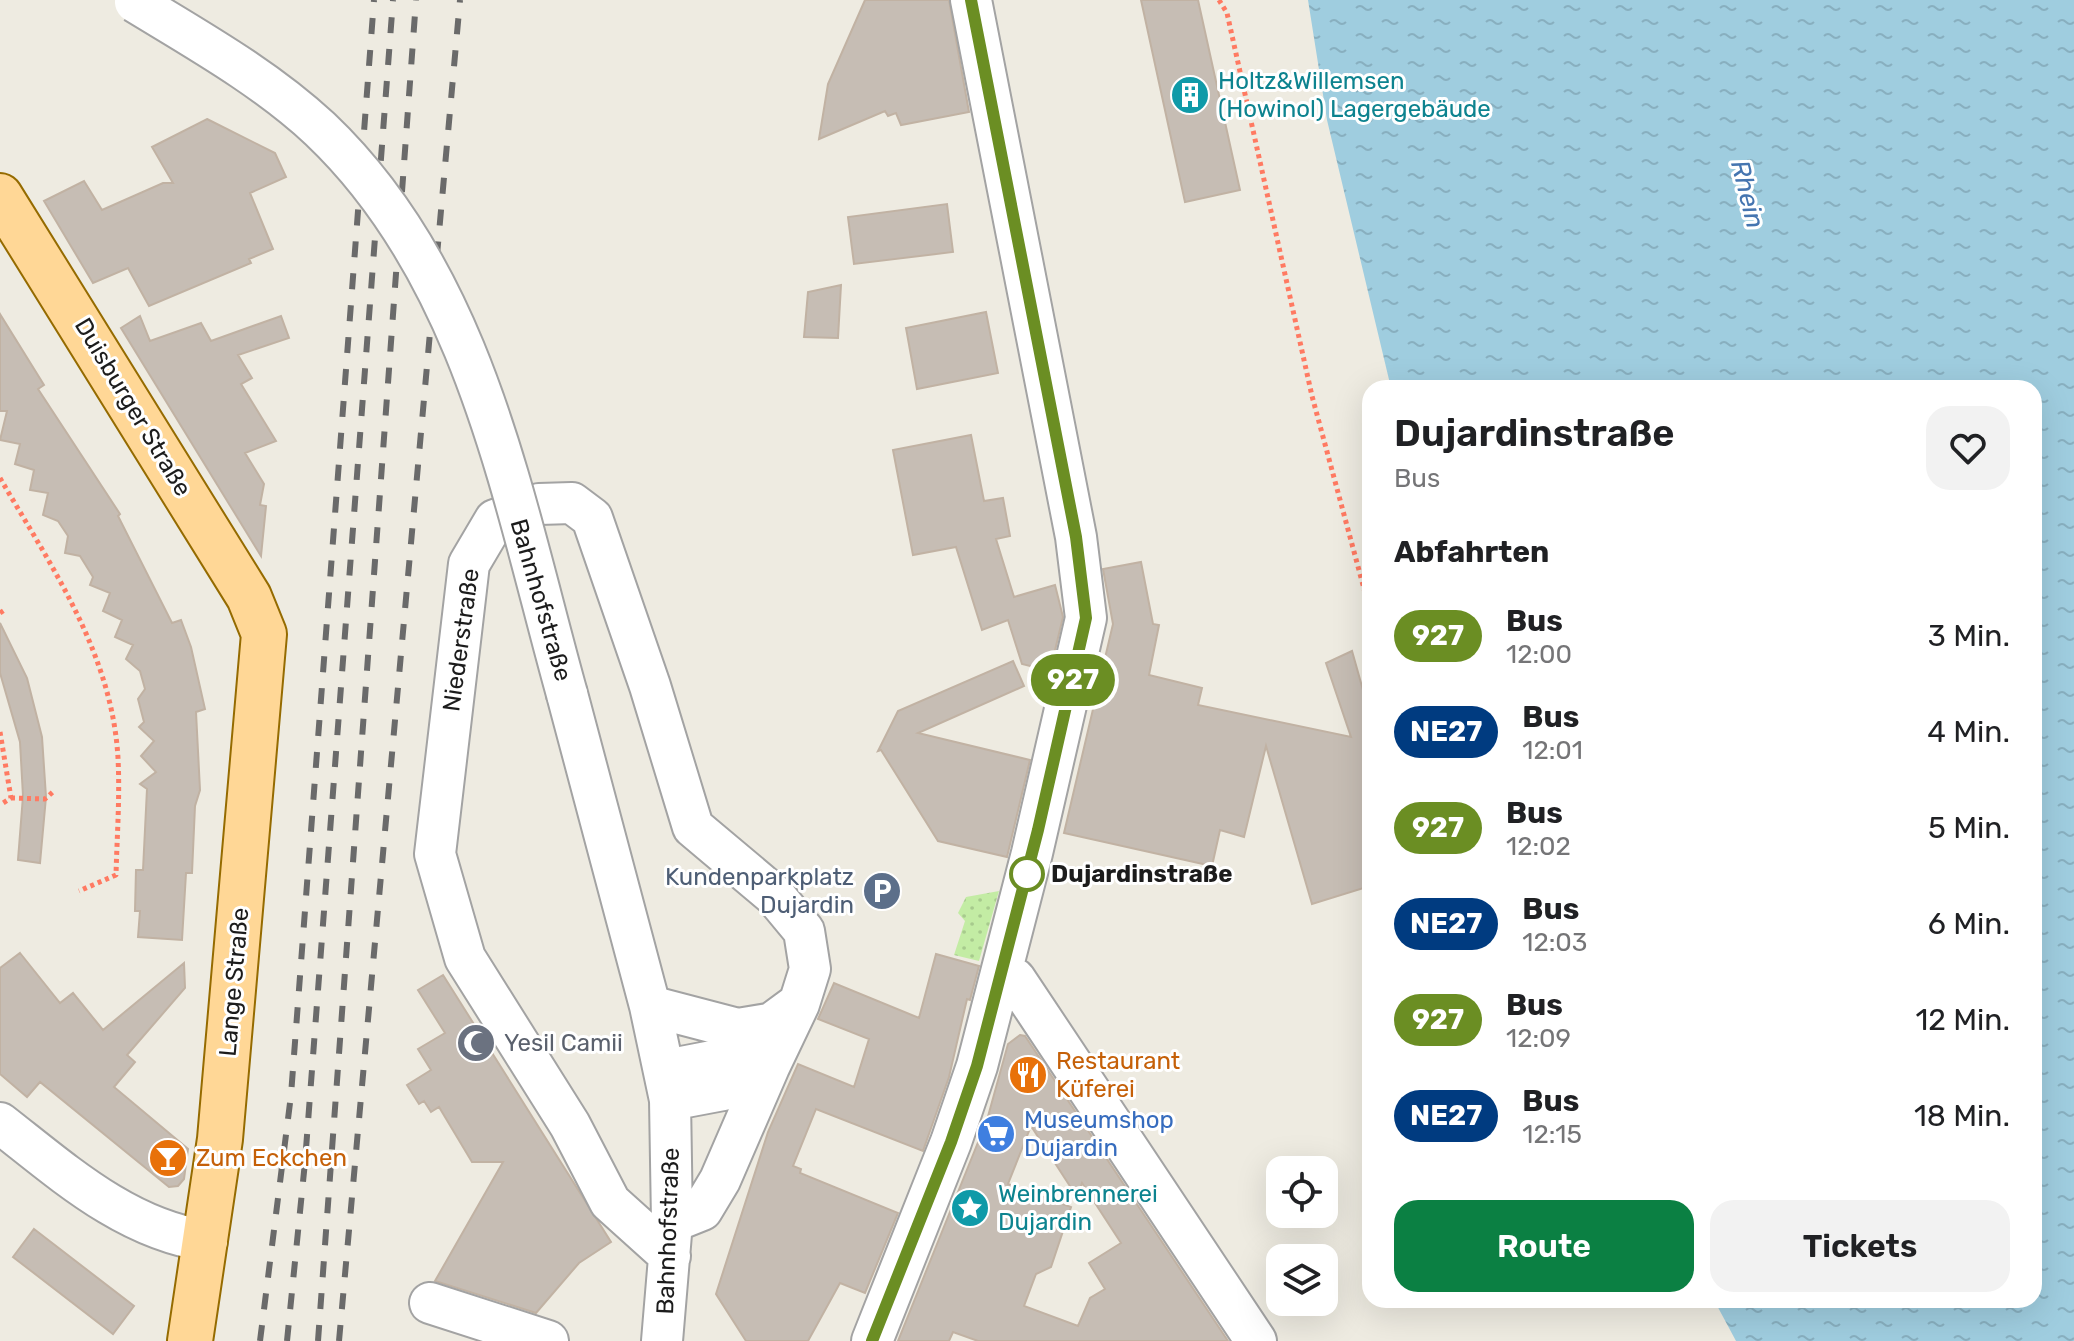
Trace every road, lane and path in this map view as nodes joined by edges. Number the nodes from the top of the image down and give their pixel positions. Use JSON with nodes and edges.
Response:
{"nodes":[{"id":1,"x":971,"y":0,"type":"edge"},
{"id":2,"x":1219,"y":0,"type":"edge"},
{"id":3,"x":133,"y":1,"type":"edge"},
{"id":4,"x":0,"y":196,"type":"edge"},
{"id":5,"x":0,"y":478,"type":"edge"},
{"id":6,"x":1362,"y":581,"type":"edge"},
{"id":7,"x":260,"y":622,"type":"joint"},
{"id":8,"x":0,"y":732,"type":"edge"},
{"id":9,"x":55,"y":790,"type":"dead end"},
{"id":10,"x":11,"y":798,"type":"junction"},
{"id":11,"x":0,"y":805,"type":"edge"},
{"id":12,"x":79,"y":891,"type":"dead end"},
{"id":13,"x":1001,"y":973,"type":"junction"},
{"id":14,"x":650,"y":1006,"type":"junction"},
{"id":15,"x":786,"y":1014,"type":"junction"},
{"id":16,"x":769,"y":1067,"type":"junction"},
{"id":17,"x":668,"y":1085,"type":"junction"},
{"id":18,"x":0,"y":1123,"type":"edge"},
{"id":19,"x":671,"y":1239,"type":"junction"},
{"id":20,"x":207,"y":1241,"type":"junction"},
{"id":21,"x":430,"y":1303,"type":"dead end"},
{"id":22,"x":190,"y":1341,"type":"edge"},
{"id":23,"x":548,"y":1341,"type":"edge"},
{"id":24,"x":662,"y":1341,"type":"edge"},
{"id":25,"x":872,"y":1341,"type":"edge"},
{"id":26,"x":1256,"y":1341,"type":"edge"}],
"edges":[{"from":1,"to":13,"type":"street"},
{"from":2,"to":6,"type":"path"},
{"from":3,"to":14,"type":"street","name":"Bahnhofstraße","bridge":true},
{"from":4,"to":7,"type":"main road","name":"Duisburger Straße"},
{"from":5,"to":12,"type":"path"},
{"from":7,"to":20,"type":"main road","name":"Lange Straße"},
{"from":8,"to":10,"type":"path"},
{"from":9,"to":10,"type":"path"},
{"from":10,"to":11,"type":"path"},
{"from":13,"to":25,"type":"street"},
{"from":13,"to":26,"type":"street"},
{"from":14,"to":15,"type":"street"},
{"from":14,"to":17,"type":"street","name":"Bahnhofstraße"},
{"from":15,"to":16,"type":"street","name":"Niederstraße"},
{"from":15,"to":17,"type":"street"},
{"from":15,"to":19,"type":"street","name":"Niederstraße"},
{"from":16,"to":17,"type":"street"},
{"from":16,"to":19,"type":"street","name":"Niederstraße"},
{"from":17,"to":19,"type":"street","name":"Bahnhofstraße"},
{"from":18,"to":20,"type":"street"},
{"from":19,"to":24,"type":"street","name":"Bahnhofstraße"},
{"from":20,"to":22,"type":"main road","name":"Lange Straße"},
{"from":21,"to":23,"type":"street"}]}
